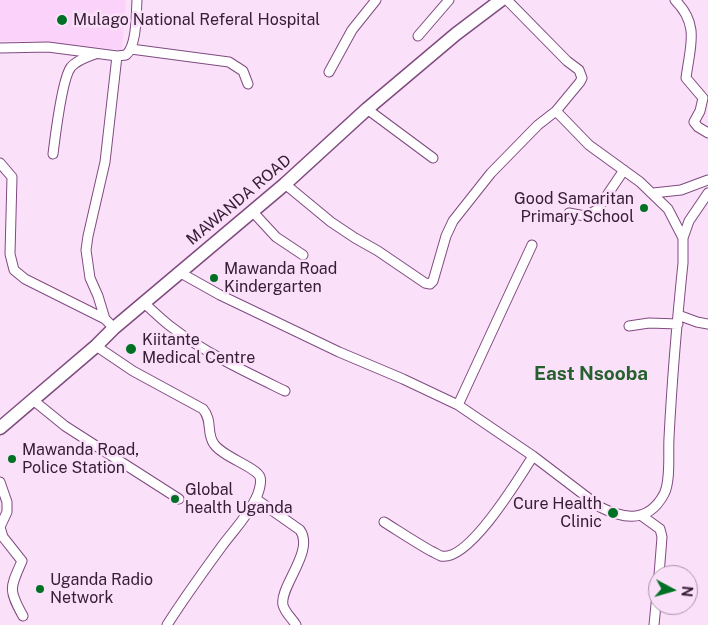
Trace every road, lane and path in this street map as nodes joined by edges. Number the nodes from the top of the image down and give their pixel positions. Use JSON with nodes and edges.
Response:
{"nodes":[{"id":1,"x":137,"y":0,"type":"edge"},
{"id":2,"x":376,"y":0,"type":"edge"},
{"id":3,"x":448,"y":0,"type":"edge"},
{"id":4,"x":501,"y":0,"type":"edge"},
{"id":5,"x":507,"y":0,"type":"edge"},
{"id":6,"x":675,"y":0,"type":"edge"},
{"id":7,"x":418,"y":36,"type":"dead end"},
{"id":8,"x":0,"y":48,"type":"edge"},
{"id":9,"x":131,"y":49,"type":"junction"},
{"id":10,"x":95,"y":53,"type":"junction"},
{"id":11,"x":117,"y":56,"type":"junction"},
{"id":12,"x":329,"y":72,"type":"dead end"},
{"id":13,"x":248,"y":84,"type":"dead end"},
{"id":14,"x":367,"y":110,"type":"junction"},
{"id":15,"x":556,"y":111,"type":"junction"},
{"id":16,"x":708,"y":134,"type":"edge"},
{"id":17,"x":53,"y":154,"type":"dead end"},
{"id":18,"x":433,"y":158,"type":"dead end"},
{"id":19,"x":0,"y":162,"type":"edge"},
{"id":20,"x":624,"y":170,"type":"junction"},
{"id":21,"x":708,"y":180,"type":"edge"},
{"id":22,"x":285,"y":184,"type":"junction"},
{"id":23,"x":653,"y":193,"type":"junction"},
{"id":24,"x":708,"y":193,"type":"edge"},
{"id":25,"x":252,"y":211,"type":"junction"},
{"id":26,"x":569,"y":213,"type":"dead end"},
{"id":27,"x":683,"y":238,"type":"junction"},
{"id":28,"x":532,"y":245,"type":"dead end"},
{"id":29,"x":302,"y":255,"type":"dead end"},
{"id":30,"x":179,"y":272,"type":"junction"},
{"id":31,"x":144,"y":303,"type":"junction"},
{"id":32,"x":678,"y":314,"type":"junction"},
{"id":33,"x":105,"y":319,"type":"junction"},
{"id":34,"x":678,"y":324,"type":"junction"},
{"id":35,"x":708,"y":324,"type":"edge"},
{"id":36,"x":629,"y":326,"type":"dead end"},
{"id":37,"x":114,"y":328,"type":"junction"},
{"id":38,"x":96,"y":346,"type":"junction"},
{"id":39,"x":285,"y":391,"type":"dead end"},
{"id":40,"x":33,"y":400,"type":"junction"},
{"id":41,"x":458,"y":404,"type":"junction"},
{"id":42,"x":0,"y":428,"type":"edge"},
{"id":43,"x":533,"y":456,"type":"junction"},
{"id":44,"x":0,"y":482,"type":"edge"},
{"id":45,"x":179,"y":499,"type":"dead end"},
{"id":46,"x":256,"y":499,"type":"junction"},
{"id":47,"x":642,"y":516,"type":"junction"},
{"id":48,"x":384,"y":522,"type":"dead end"},
{"id":49,"x":660,"y":565,"type":"edge"},
{"id":50,"x":23,"y":616,"type":"dead end"},
{"id":51,"x":167,"y":625,"type":"edge"},
{"id":52,"x":296,"y":625,"type":"edge"}],
"edges":[{"from":1,"to":9,"type":"street"},
{"from":2,"to":12,"type":"street"},
{"from":3,"to":7,"type":"street"},
{"from":4,"to":14,"type":"street","name":"MAWANDA ROAD"},
{"from":5,"to":15,"type":"street"},
{"from":6,"to":16,"type":"street"},
{"from":8,"to":10,"type":"street"},
{"from":9,"to":11,"type":"street"},
{"from":9,"to":13,"type":"street"},
{"from":10,"to":11,"type":"street"},
{"from":10,"to":17,"type":"street"},
{"from":11,"to":33,"type":"street"},
{"from":14,"to":18,"type":"street"},
{"from":14,"to":22,"type":"street","name":"MAWANDA ROAD"},
{"from":15,"to":20,"type":"street"},
{"from":15,"to":22,"type":"street"},
{"from":19,"to":33,"type":"street"},
{"from":20,"to":23,"type":"street"},
{"from":20,"to":26,"type":"street"},
{"from":21,"to":23,"type":"street"},
{"from":22,"to":25,"type":"street","name":"MAWANDA ROAD"},
{"from":23,"to":27,"type":"street"},
{"from":24,"to":27,"type":"street"},
{"from":25,"to":29,"type":"street"},
{"from":25,"to":30,"type":"street","name":"MAWANDA ROAD"},
{"from":27,"to":32,"type":"street"},
{"from":28,"to":41,"type":"street"},
{"from":30,"to":31,"type":"street","name":"MAWANDA ROAD"},
{"from":30,"to":41,"type":"street"},
{"from":31,"to":37,"type":"street","name":"MAWANDA ROAD"},
{"from":31,"to":39,"type":"street"},
{"from":32,"to":34,"type":"street"},
{"from":32,"to":35,"type":"street"},
{"from":33,"to":37,"type":"street"},
{"from":34,"to":36,"type":"street"},
{"from":34,"to":47,"type":"street"},
{"from":37,"to":38,"type":"street","name":"MAWANDA ROAD"},
{"from":38,"to":40,"type":"street","name":"MAWANDA ROAD"},
{"from":38,"to":46,"type":"street"},
{"from":40,"to":42,"type":"street","name":"MAWANDA ROAD"},
{"from":40,"to":45,"type":"street"},
{"from":41,"to":43,"type":"street"},
{"from":43,"to":47,"type":"street"},
{"from":43,"to":48,"type":"street"},
{"from":44,"to":50,"type":"street"},
{"from":46,"to":51,"type":"street"},
{"from":46,"to":52,"type":"street"},
{"from":47,"to":49,"type":"street"}]}
